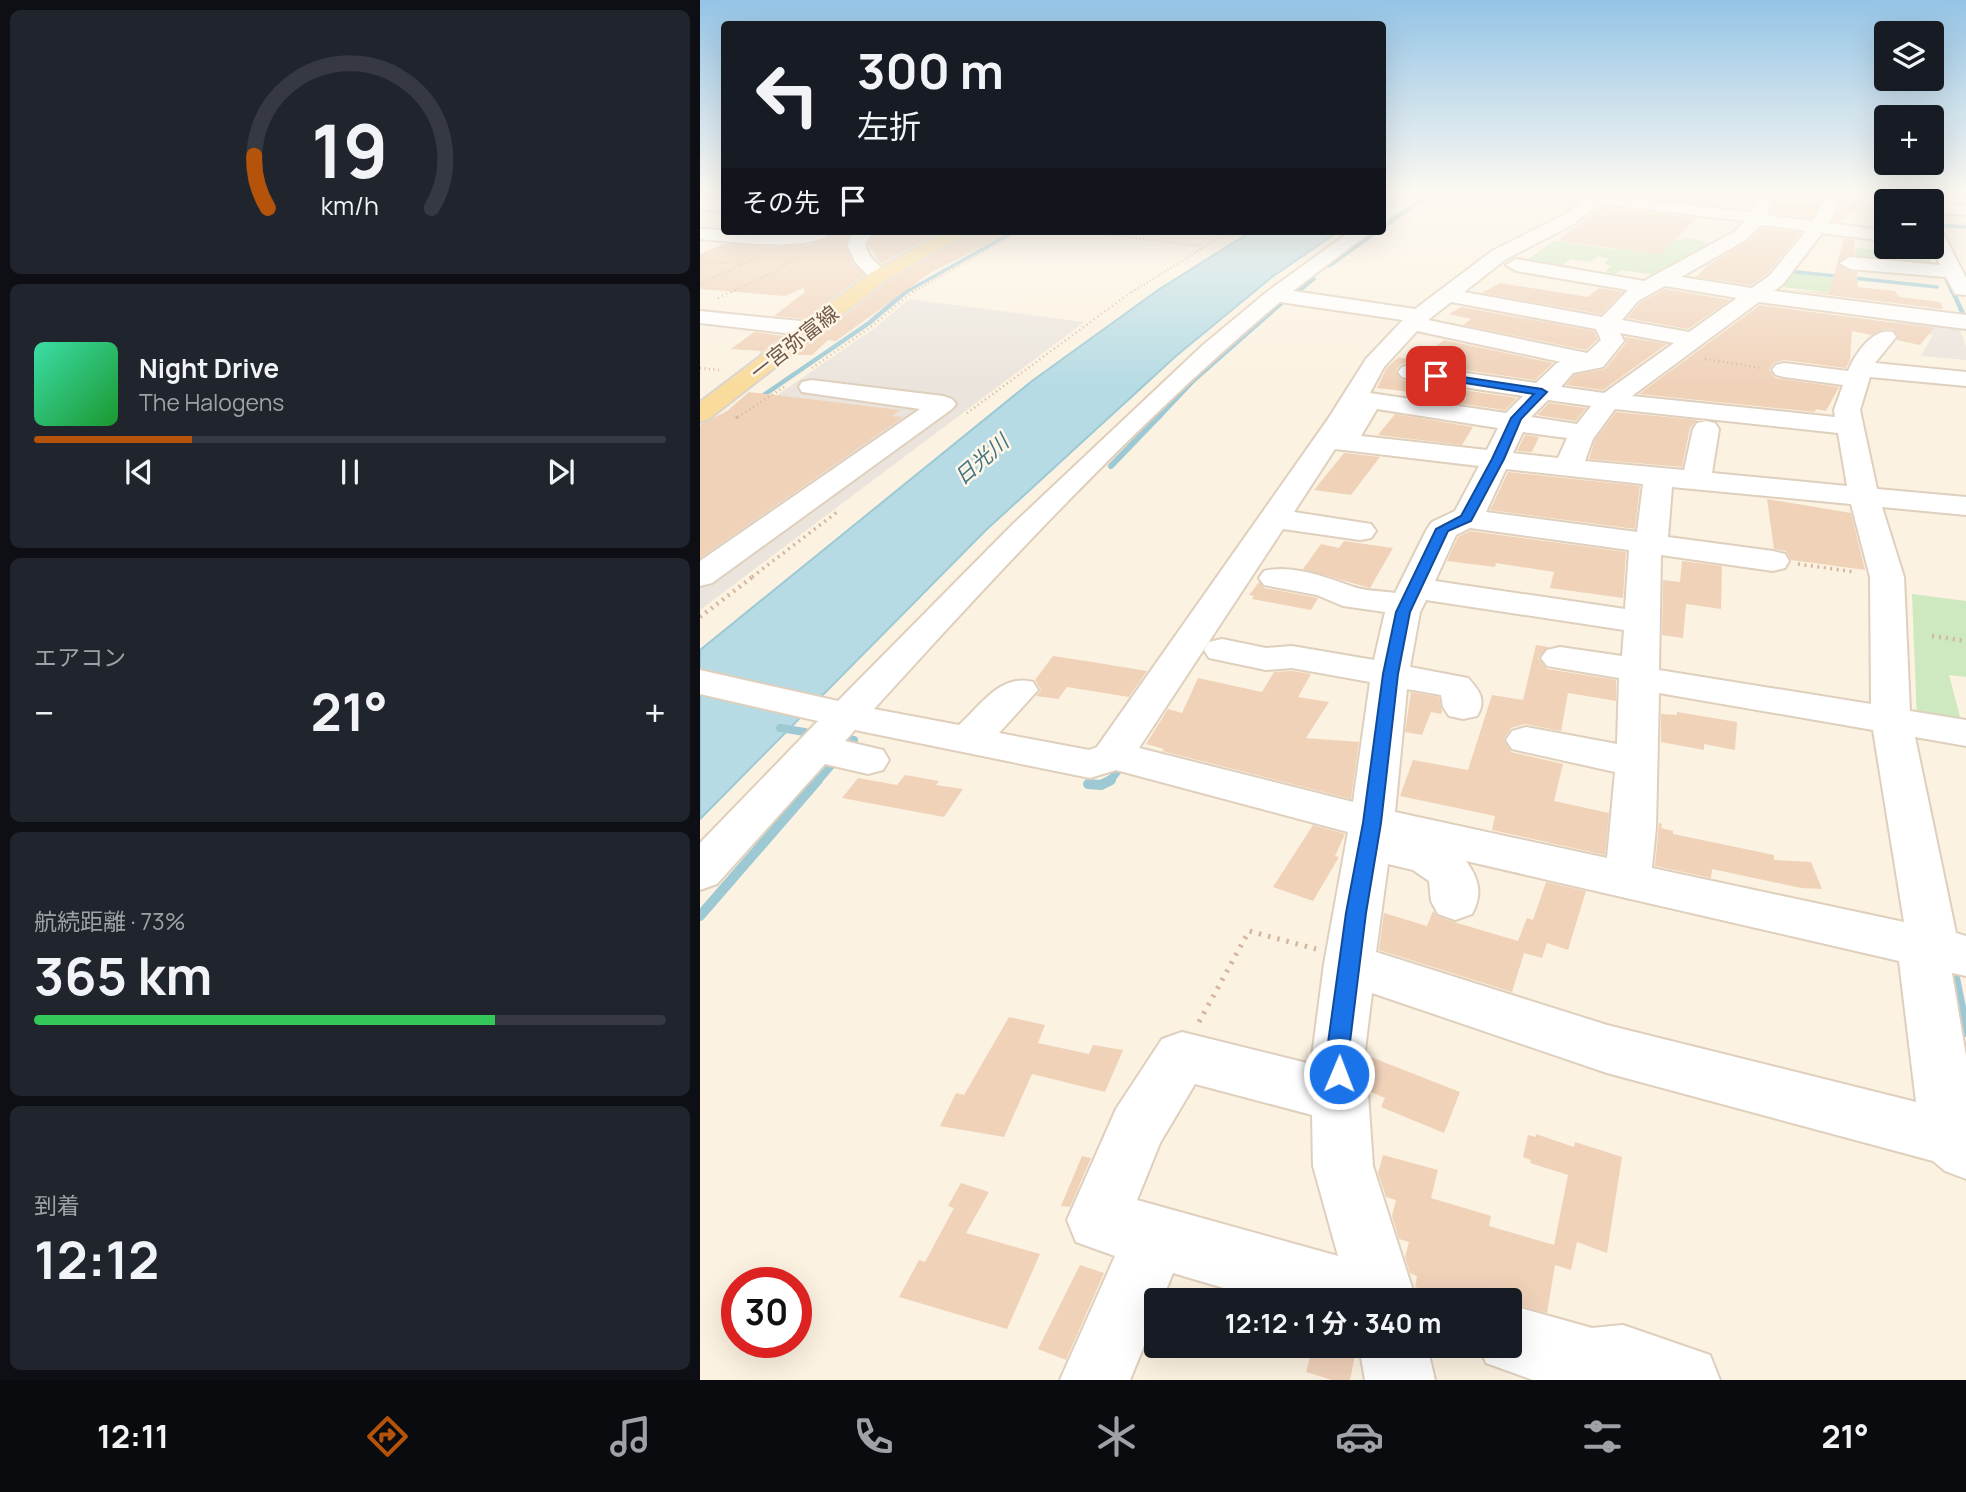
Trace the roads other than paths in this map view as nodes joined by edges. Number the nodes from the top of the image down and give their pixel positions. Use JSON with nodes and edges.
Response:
{"nodes":[{"id":1,"x":710,"y":257,"type":"edge"},
{"id":2,"x":861,"y":257,"type":"edge"},
{"id":3,"x":913,"y":257,"type":"edge"},
{"id":4,"x":1330,"y":257,"type":"edge"},
{"id":5,"x":1496,"y":257,"type":"edge"},
{"id":6,"x":1701,"y":257,"type":"edge"},
{"id":7,"x":1795,"y":257,"type":"edge"},
{"id":8,"x":1950,"y":257,"type":"edge"},
{"id":9,"x":1698,"y":259,"type":"junction"},
{"id":10,"x":702,"y":261,"type":"road end"},
{"id":11,"x":1850,"y":263,"type":"dead end"},
{"id":12,"x":1516,"y":265,"type":"dead end"},
{"id":13,"x":1721,"y":265,"type":"dead end"},
{"id":14,"x":1958,"y":274,"type":"edge"},
{"id":15,"x":879,"y":276,"type":"junction"},
{"id":16,"x":1311,"y":277,"type":"dead end"},
{"id":17,"x":1656,"y":284,"type":"junction"},
{"id":18,"x":1453,"y":295,"type":"junction"},
{"id":19,"x":1756,"y":295,"type":"junction"},
{"id":20,"x":1281,"y":296,"type":"junction"},
{"id":21,"x":1966,"y":298,"type":"edge"},
{"id":22,"x":1728,"y":315,"type":"junction"},
{"id":23,"x":700,"y":317,"type":"edge"},
{"id":24,"x":1754,"y":319,"type":"dead end"},
{"id":25,"x":1608,"y":323,"type":"junction"},
{"id":26,"x":1950,"y":327,"type":"edge"},
{"id":27,"x":810,"y":329,"type":"junction"},
{"id":28,"x":1885,"y":337,"type":"dead end"},
{"id":29,"x":1695,"y":340,"type":"junction"},
{"id":30,"x":1420,"y":342,"type":"junction"},
{"id":31,"x":1592,"y":361,"type":"junction"},
{"id":32,"x":1784,"y":370,"type":"road end"},
{"id":33,"x":1647,"y":373,"type":"junction"},
{"id":34,"x":1859,"y":374,"type":"junction"},
{"id":35,"x":1966,"y":379,"type":"edge"},
{"id":36,"x":804,"y":380,"type":"road end"},
{"id":37,"x":1669,"y":390,"type":"dead end"},
{"id":38,"x":1542,"y":392,"type":"junction"},
{"id":39,"x":1610,"y":400,"type":"junction"},
{"id":40,"x":700,"y":414,"type":"edge"},
{"id":41,"x":1514,"y":422,"type":"junction"},
{"id":42,"x":1858,"y":423,"type":"junction"},
{"id":43,"x":1706,"y":429,"type":"dead end"},
{"id":44,"x":1584,"y":433,"type":"junction"},
{"id":45,"x":1337,"y":441,"type":"junction"},
{"id":46,"x":1390,"y":447,"type":"junction"},
{"id":47,"x":1498,"y":459,"type":"junction"},
{"id":48,"x":1568,"y":468,"type":"junction"},
{"id":49,"x":1373,"y":475,"type":"dead end"},
{"id":50,"x":1658,"y":475,"type":"junction"},
{"id":51,"x":1697,"y":478,"type":"junction"},
{"id":52,"x":1872,"y":496,"type":"junction"},
{"id":53,"x":1966,"y":506,"type":"edge"},
{"id":54,"x":1466,"y":518,"type":"junction"},
{"id":55,"x":1280,"y":519,"type":"junction"},
{"id":56,"x":1360,"y":531,"type":"dead end"},
{"id":57,"x":1648,"y":544,"type":"junction"},
{"id":58,"x":1773,"y":561,"type":"road end"},
{"id":59,"x":700,"y":576,"type":"edge"},
{"id":60,"x":1276,"y":578,"type":"dead end"},
{"id":61,"x":1410,"y":596,"type":"junction"},
{"id":62,"x":1640,"y":622,"type":"junction"},
{"id":63,"x":1222,"y":650,"type":"dead end"},
{"id":64,"x":1560,"y":658,"type":"dead end"},
{"id":65,"x":1390,"y":674,"type":"junction"},
{"id":66,"x":1638,"y":674,"type":"junction"},
{"id":67,"x":700,"y":682,"type":"edge"},
{"id":68,"x":1019,"y":690,"type":"dead end"},
{"id":69,"x":1463,"y":707,"type":"dead end"},
{"id":70,"x":1891,"y":720,"type":"junction"},
{"id":71,"x":1966,"y":733,"type":"edge"},
{"id":72,"x":854,"y":736,"type":"junction"},
{"id":73,"x":1526,"y":740,"type":"dead end"},
{"id":74,"x":967,"y":741,"type":"junction"},
{"id":75,"x":1123,"y":758,"type":"junction"},
{"id":76,"x":1636,"y":762,"type":"junction"},
{"id":77,"x":1370,"y":834,"type":"junction"},
{"id":78,"x":700,"y":873,"type":"edge"},
{"id":79,"x":1628,"y":880,"type":"junction"},
{"id":80,"x":1455,"y":901,"type":"dead end"},
{"id":81,"x":1941,"y":951,"type":"edge"},
{"id":82,"x":1350,"y":961,"type":"junction"},
{"id":83,"x":1340,"y":1097,"type":"junction"},
{"id":84,"x":1962,"y":1148,"type":"edge"},
{"id":85,"x":1156,"y":1237,"type":"junction"},
{"id":86,"x":1334,"y":1288,"type":"edge"},
{"id":87,"x":1380,"y":1288,"type":"edge"},
{"id":88,"x":1522,"y":1343,"type":"edge"},
{"id":89,"x":1395,"y":1358,"type":"edge"},
{"id":90,"x":1095,"y":1380,"type":"edge"},
{"id":91,"x":1400,"y":1380,"type":"edge"},
{"id":92,"x":1685,"y":1380,"type":"edge"}],
"edges":[{"from":1,"to":10,"type":"street"},
{"from":2,"to":15,"type":"street"},
{"from":3,"to":15,"type":"main road","name":"一宮弥富線"},
{"from":4,"to":20,"type":"street"},
{"from":5,"to":18,"type":"street"},
{"from":6,"to":9,"type":"street"},
{"from":7,"to":19,"type":"street"},
{"from":8,"to":14,"type":"street"},
{"from":9,"to":13,"type":"street"},
{"from":9,"to":17,"type":"street"},
{"from":11,"to":14,"type":"street"},
{"from":12,"to":17,"type":"street"},
{"from":14,"to":21,"type":"street"},
{"from":15,"to":27,"type":"main road","name":"一宮弥富線"},
{"from":16,"to":20,"type":"street"},
{"from":17,"to":19,"type":"street"},
{"from":17,"to":25,"type":"street"},
{"from":18,"to":25,"type":"street"},
{"from":18,"to":30,"type":"street"},
{"from":19,"to":22,"type":"street"},
{"from":19,"to":26,"type":"street"},
{"from":20,"to":30,"type":"street"},
{"from":20,"to":72,"type":"street"},
{"from":22,"to":24,"type":"street"},
{"from":22,"to":29,"type":"street"},
{"from":23,"to":27,"type":"street"},
{"from":25,"to":29,"type":"street"},
{"from":25,"to":31,"type":"street"},
{"from":27,"to":40,"type":"main road","name":"一宮弥富線"},
{"from":28,"to":34,"type":"street"},
{"from":29,"to":33,"type":"street"},
{"from":30,"to":31,"type":"street"},
{"from":30,"to":38,"type":"street"},
{"from":30,"to":45,"type":"street"},
{"from":31,"to":33,"type":"street"},
{"from":31,"to":38,"type":"street"},
{"from":32,"to":34,"type":"street"},
{"from":33,"to":37,"type":"street"},
{"from":33,"to":39,"type":"street"},
{"from":34,"to":35,"type":"street"},
{"from":34,"to":42,"type":"street"},
{"from":36,"to":59,"type":"street"},
{"from":38,"to":39,"type":"street"},
{"from":38,"to":41,"type":"street"},
{"from":39,"to":42,"type":"street"},
{"from":39,"to":44,"type":"street"},
{"from":41,"to":44,"type":"street"},
{"from":41,"to":45,"type":"street"},
{"from":41,"to":47,"type":"street"},
{"from":42,"to":52,"type":"street"},
{"from":43,"to":51,"type":"street"},
{"from":44,"to":48,"type":"street"},
{"from":45,"to":46,"type":"street"},
{"from":45,"to":55,"type":"street"},
{"from":46,"to":47,"type":"street"},
{"from":46,"to":49,"type":"street"},
{"from":47,"to":48,"type":"street"},
{"from":47,"to":54,"type":"street"},
{"from":48,"to":50,"type":"street"},
{"from":50,"to":51,"type":"street"},
{"from":50,"to":57,"type":"street"},
{"from":51,"to":52,"type":"street"},
{"from":52,"to":53,"type":"street"},
{"from":52,"to":70,"type":"street"},
{"from":54,"to":57,"type":"street"},
{"from":54,"to":61,"type":"street"},
{"from":55,"to":56,"type":"street"},
{"from":55,"to":75,"type":"street"},
{"from":57,"to":58,"type":"street"},
{"from":57,"to":62,"type":"street"},
{"from":60,"to":61,"type":"street"},
{"from":61,"to":62,"type":"street"},
{"from":61,"to":65,"type":"street"},
{"from":62,"to":66,"type":"street"},
{"from":63,"to":65,"type":"street"},
{"from":64,"to":66,"type":"street"},
{"from":65,"to":69,"type":"street"},
{"from":65,"to":77,"type":"street"},
{"from":66,"to":70,"type":"street"},
{"from":66,"to":76,"type":"street"},
{"from":67,"to":72,"type":"street"},
{"from":68,"to":74,"type":"street"},
{"from":70,"to":71,"type":"street"},
{"from":70,"to":81,"type":"street"},
{"from":72,"to":74,"type":"street"},
{"from":72,"to":78,"type":"street"},
{"from":73,"to":76,"type":"street"},
{"from":74,"to":75,"type":"street"},
{"from":75,"to":77,"type":"street"},
{"from":76,"to":79,"type":"street"},
{"from":77,"to":79,"type":"street"},
{"from":77,"to":80,"type":"street"},
{"from":77,"to":82,"type":"street"},
{"from":79,"to":81,"type":"street"},
{"from":81,"to":84,"type":"street"},
{"from":82,"to":83,"type":"street"},
{"from":82,"to":84,"type":"street"},
{"from":83,"to":85,"type":"street"},
{"from":83,"to":87,"type":"street"},
{"from":85,"to":86,"type":"street"},
{"from":85,"to":90,"type":"street"},
{"from":88,"to":92,"type":"street"},
{"from":89,"to":91,"type":"street"}]}
